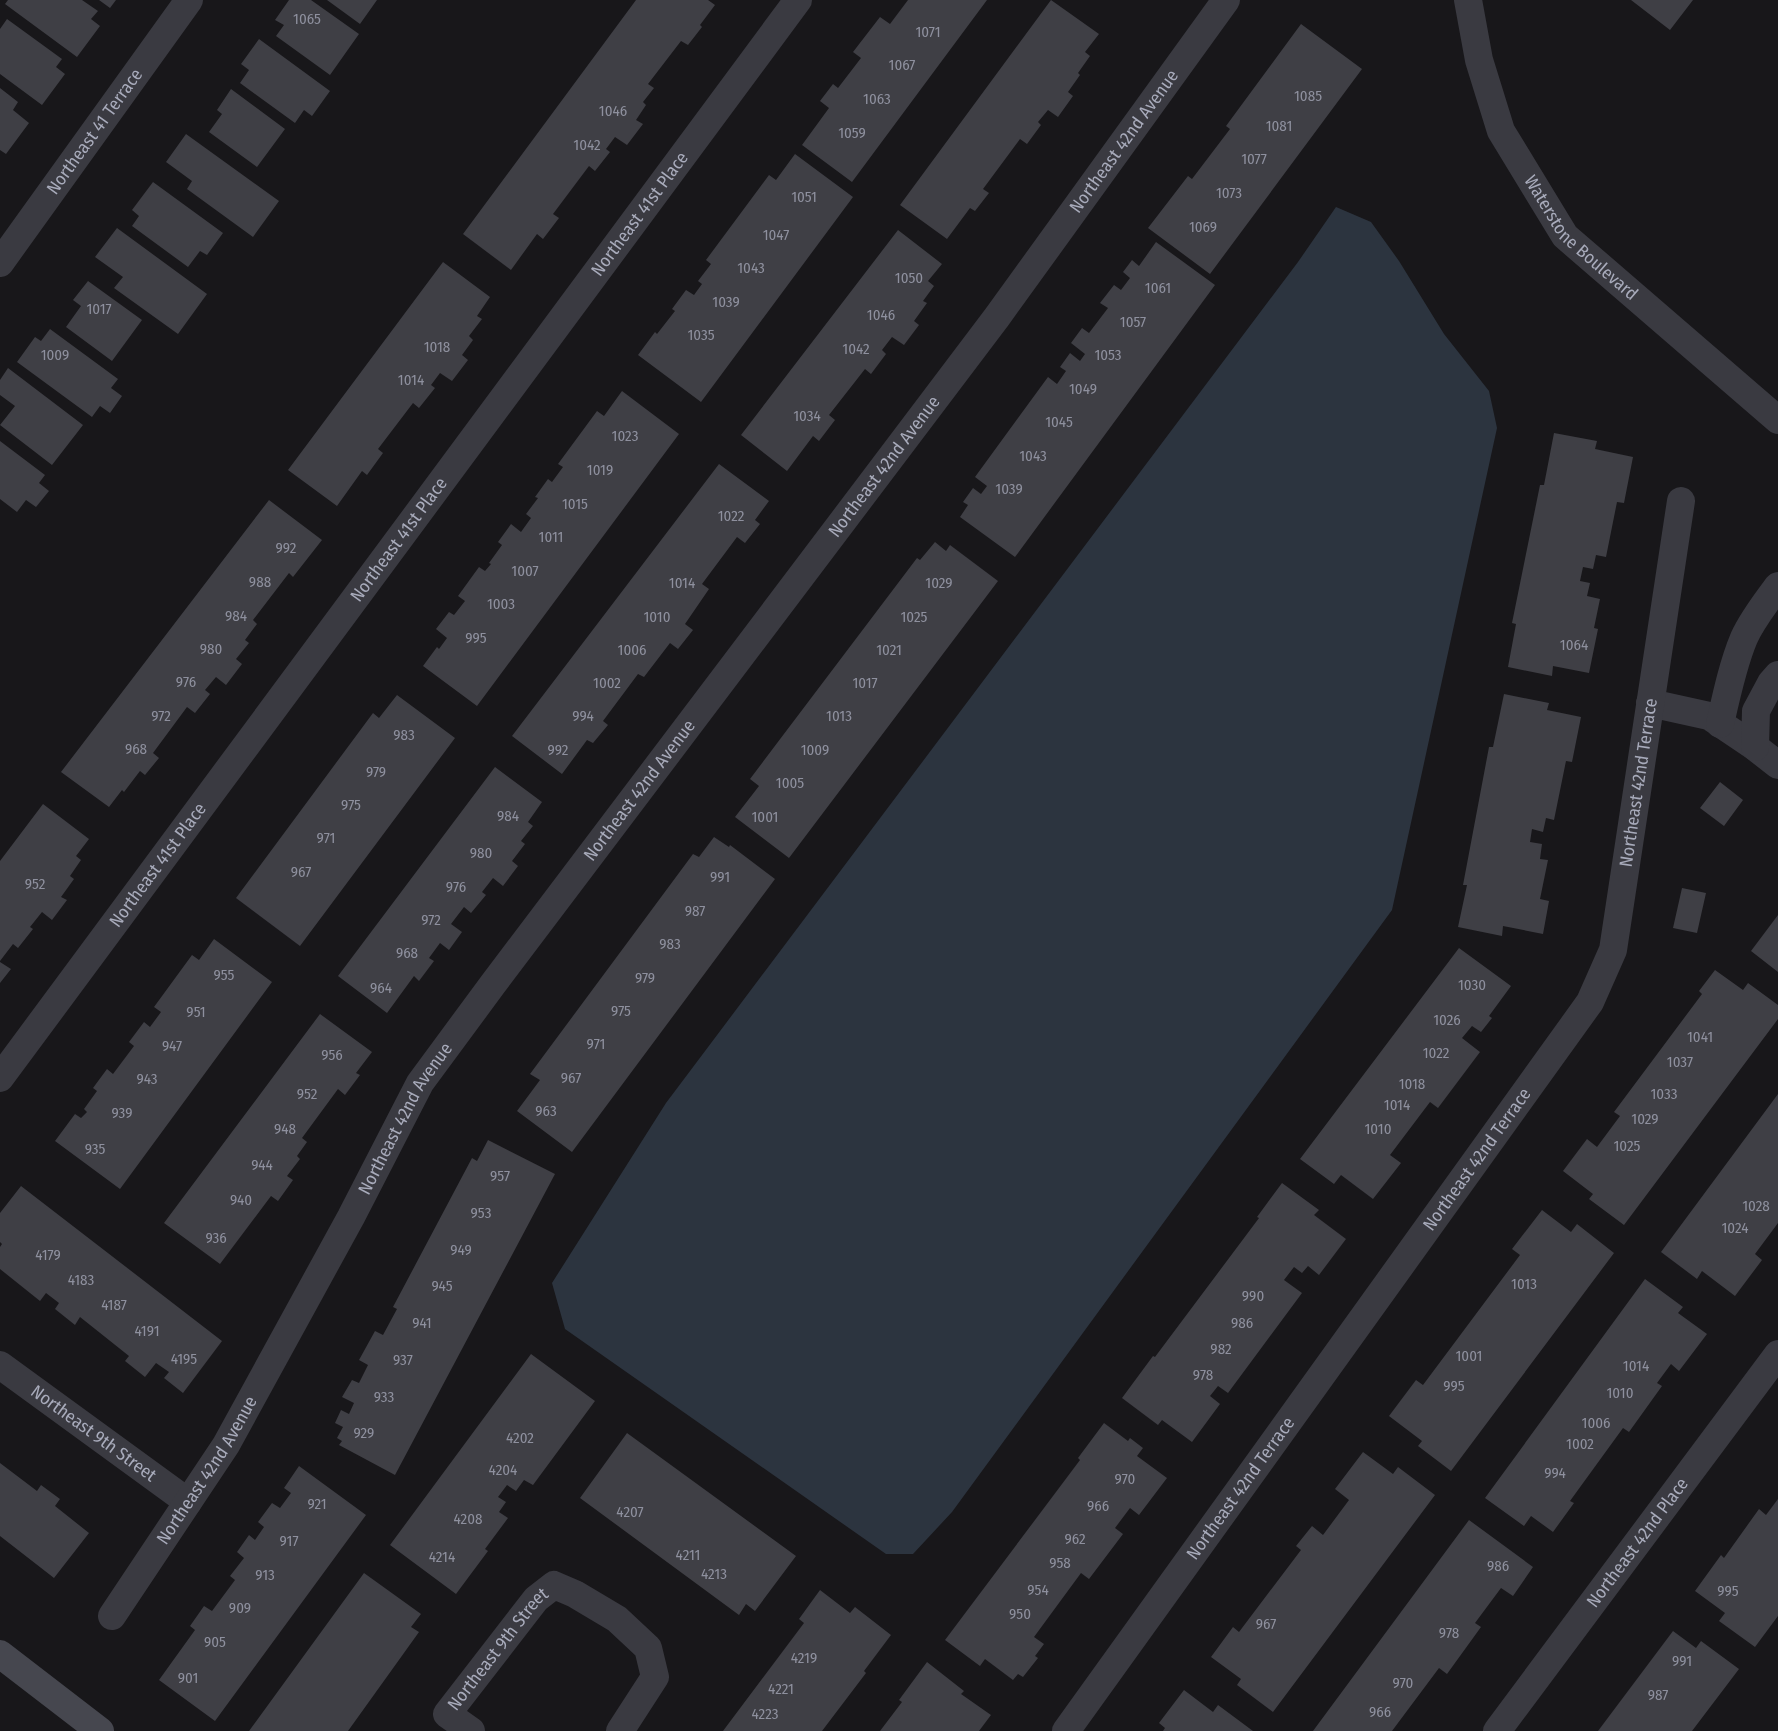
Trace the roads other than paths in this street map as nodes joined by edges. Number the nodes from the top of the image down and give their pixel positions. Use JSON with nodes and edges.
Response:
{"nodes":[{"id":1,"x":190,"y":0,"type":"edge"},
{"id":2,"x":798,"y":0,"type":"edge"},
{"id":3,"x":1226,"y":0,"type":"edge"},
{"id":4,"x":1468,"y":0,"type":"edge"},
{"id":5,"x":0,"y":263,"type":"edge"},
{"id":6,"x":1778,"y":420,"type":"edge"},
{"id":7,"x":1681,"y":501,"type":"dead end"},
{"id":8,"x":1778,"y":586,"type":"edge"},
{"id":9,"x":1778,"y":675,"type":"edge"},
{"id":10,"x":1650,"y":703,"type":"junction"},
{"id":11,"x":1720,"y":724,"type":"junction"},
{"id":12,"x":1755,"y":747,"type":"junction"},
{"id":13,"x":1778,"y":765,"type":"edge"},
{"id":14,"x":0,"y":1078,"type":"edge"},
{"id":15,"x":1778,"y":1354,"type":"edge"},
{"id":16,"x":0,"y":1365,"type":"edge"},
{"id":17,"x":188,"y":1502,"type":"junction"},
{"id":18,"x":112,"y":1616,"type":"dead end"},
{"id":19,"x":0,"y":1654,"type":"edge"},
{"id":20,"x":100,"y":1731,"type":"edge"},
{"id":21,"x":471,"y":1731,"type":"edge"},
{"id":22,"x":620,"y":1731,"type":"edge"},
{"id":23,"x":1066,"y":1731,"type":"edge"},
{"id":24,"x":1496,"y":1731,"type":"edge"}],
"edges":[{"from":1,"to":5,"type":"street","name":"Northeast 41 Terrace"},
{"from":2,"to":14,"type":"street","name":"Northeast 41st Place"},
{"from":3,"to":17,"type":"street","name":"Northeast 42nd Avenue"},
{"from":4,"to":6,"type":"street","name":"Waterstone Boulevard"},
{"from":7,"to":10,"type":"street","name":"Northeast 42nd Terrace"},
{"from":8,"to":11,"type":"street"},
{"from":9,"to":12,"type":"street"},
{"from":10,"to":11,"type":"street"},
{"from":10,"to":23,"type":"street","name":"Northeast 42nd Terrace"},
{"from":11,"to":12,"type":"street"},
{"from":12,"to":13,"type":"street"},
{"from":15,"to":24,"type":"street","name":"Northeast 42nd Place"},
{"from":16,"to":17,"type":"street","name":"Northeast 9th Street"},
{"from":17,"to":18,"type":"street","name":"Northeast 42nd Avenue"},
{"from":19,"to":20,"type":"main road"},
{"from":21,"to":22,"type":"street","name":"Northeast 9th Street"}]}
